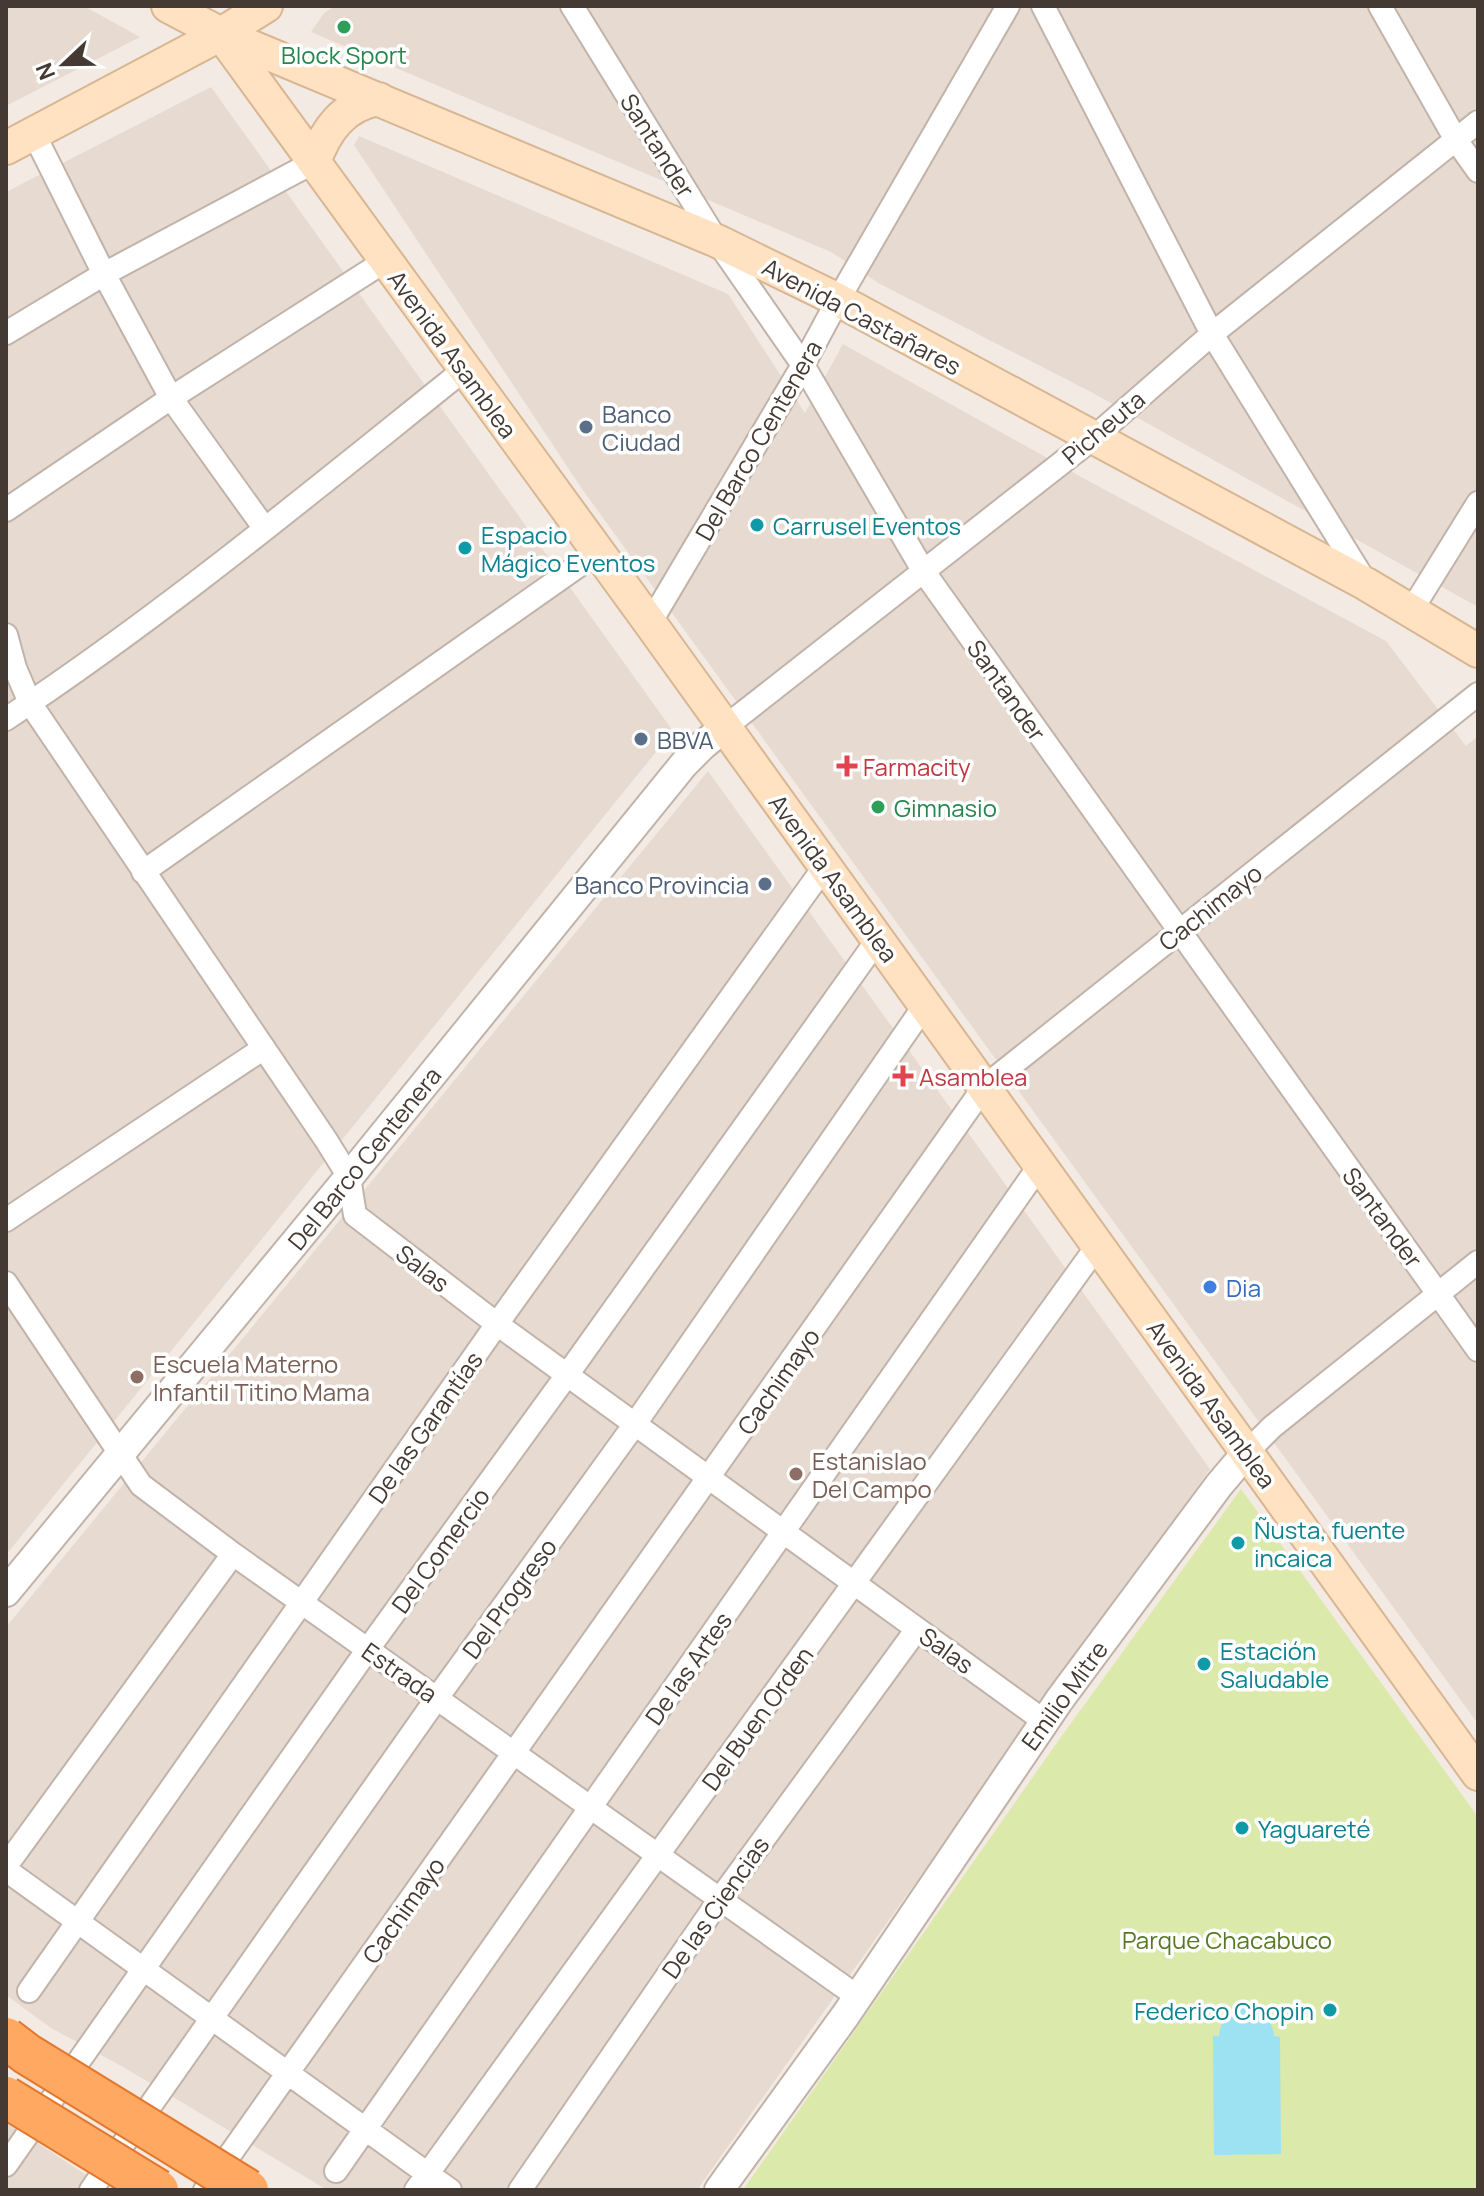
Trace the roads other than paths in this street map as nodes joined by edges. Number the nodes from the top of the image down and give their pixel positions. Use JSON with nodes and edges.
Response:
{"nodes":[{"id":1,"x":168,"y":6,"type":"edge"},
{"id":2,"x":266,"y":6,"type":"edge"},
{"id":3,"x":572,"y":6,"type":"edge"},
{"id":4,"x":1008,"y":6,"type":"edge"},
{"id":5,"x":1043,"y":6,"type":"edge"},
{"id":6,"x":1380,"y":6,"type":"edge"},
{"id":7,"x":221,"y":34,"type":"junction"},
{"id":8,"x":379,"y":99,"type":"junction"},
{"id":9,"x":1478,"y":122,"type":"edge"},
{"id":10,"x":1456,"y":140,"type":"junction"},
{"id":11,"x":20,"y":141,"type":"edge"},
{"id":12,"x":314,"y":162,"type":"junction"},
{"id":13,"x":1478,"y":171,"type":"edge"},
{"id":14,"x":717,"y":241,"type":"junction"},
{"id":15,"x":385,"y":261,"type":"junction"},
{"id":16,"x":104,"y":274,"type":"junction"},
{"id":17,"x":838,"y":300,"type":"junction"},
{"id":18,"x":6,"y":333,"type":"edge"},
{"id":19,"x":1212,"y":334,"type":"junction"},
{"id":20,"x":803,"y":365,"type":"junction"},
{"id":21,"x":465,"y":369,"type":"junction"},
{"id":22,"x":171,"y":398,"type":"junction"},
{"id":23,"x":1092,"y":439,"type":"junction"},
{"id":24,"x":1478,"y":503,"type":"edge"},
{"id":25,"x":6,"y":510,"type":"edge"},
{"id":26,"x":265,"y":529,"type":"junction"},
{"id":27,"x":598,"y":552,"type":"junction"},
{"id":28,"x":924,"y":572,"type":"junction"},
{"id":29,"x":1366,"y":584,"type":"junction"},
{"id":30,"x":1411,"y":611,"type":"junction"},
{"id":31,"x":650,"y":623,"type":"junction"},
{"id":32,"x":6,"y":635,"type":"edge"},
{"id":33,"x":1478,"y":651,"type":"edge"},
{"id":34,"x":1476,"y":701,"type":"edge"},
{"id":35,"x":30,"y":703,"type":"junction"},
{"id":36,"x":6,"y":719,"type":"edge"},
{"id":37,"x":725,"y":727,"type":"junction"},
{"id":38,"x":825,"y":866,"type":"junction"},
{"id":39,"x":143,"y":872,"type":"junction"},
{"id":40,"x":1179,"y":932,"type":"junction"},
{"id":41,"x":878,"y":939,"type":"junction"},
{"id":42,"x":925,"y":1005,"type":"junction"},
{"id":43,"x":264,"y":1048,"type":"junction"},
{"id":44,"x":984,"y":1087,"type":"junction"},
{"id":45,"x":1040,"y":1165,"type":"junction"},
{"id":46,"x":349,"y":1177,"type":"junction"},
{"id":47,"x":6,"y":1220,"type":"edge"},
{"id":48,"x":1098,"y":1245,"type":"junction"},
{"id":49,"x":1478,"y":1262,"type":"edge"},
{"id":50,"x":6,"y":1283,"type":"edge"},
{"id":51,"x":1438,"y":1294,"type":"junction"},
{"id":52,"x":497,"y":1324,"type":"junction"},
{"id":53,"x":1478,"y":1350,"type":"edge"},
{"id":54,"x":567,"y":1375,"type":"junction"},
{"id":55,"x":635,"y":1424,"type":"junction"},
{"id":56,"x":1247,"y":1452,"type":"junction"},
{"id":57,"x":120,"y":1456,"type":"junction"},
{"id":58,"x":710,"y":1479,"type":"junction"},
{"id":59,"x":784,"y":1532,"type":"junction"},
{"id":60,"x":233,"y":1554,"type":"junction"},
{"id":61,"x":855,"y":1584,"type":"junction"},
{"id":62,"x":6,"y":1592,"type":"edge"},
{"id":63,"x":302,"y":1602,"type":"junction"},
{"id":64,"x":917,"y":1629,"type":"junction"},
{"id":65,"x":368,"y":1649,"type":"junction"},
{"id":66,"x":437,"y":1698,"type":"junction"},
{"id":67,"x":1044,"y":1721,"type":"junction"},
{"id":68,"x":514,"y":1753,"type":"junction"},
{"id":69,"x":1478,"y":1774,"type":"edge"},
{"id":70,"x":590,"y":1807,"type":"junction"},
{"id":71,"x":658,"y":1855,"type":"junction"},
{"id":72,"x":6,"y":1868,"type":"edge"},
{"id":73,"x":720,"y":1899,"type":"junction"},
{"id":74,"x":78,"y":1921,"type":"junction"},
{"id":75,"x":145,"y":1970,"type":"junction"},
{"id":76,"x":29,"y":1991,"type":"dead end"},
{"id":77,"x":858,"y":1997,"type":"junction"},
{"id":78,"x":211,"y":2018,"type":"junction"},
{"id":79,"x":6,"y":2038,"type":"edge"},
{"id":80,"x":288,"y":2073,"type":"junction"},
{"id":81,"x":6,"y":2097,"type":"edge"},
{"id":82,"x":366,"y":2129,"type":"junction"},
{"id":83,"x":6,"y":2165,"type":"edge"},
{"id":84,"x":336,"y":2171,"type":"dead end"},
{"id":85,"x":422,"y":2182,"type":"edge"},
{"id":86,"x":91,"y":2190,"type":"edge"},
{"id":87,"x":158,"y":2190,"type":"edge"},
{"id":88,"x":205,"y":2190,"type":"edge"},
{"id":89,"x":248,"y":2190,"type":"edge"},
{"id":90,"x":450,"y":2190,"type":"edge"},
{"id":91,"x":520,"y":2190,"type":"edge"},
{"id":92,"x":719,"y":2190,"type":"edge"}],
"edges":[{"from":1,"to":7,"type":"main road","name":"Avenida Asamblea"},
{"from":2,"to":7,"type":"main road"},
{"from":3,"to":14,"type":"street","name":"Santander"},
{"from":4,"to":17,"type":"street","name":"Del Barco Centenera"},
{"from":5,"to":19,"type":"street"},
{"from":6,"to":10,"type":"street"},
{"from":7,"to":8,"type":"main road","name":"Avenida Castañares"},
{"from":7,"to":11,"type":"main road"},
{"from":7,"to":12,"type":"main road","name":"Avenida Asamblea"},
{"from":8,"to":12,"type":"main road"},
{"from":8,"to":14,"type":"main road","name":"Avenida Castañares"},
{"from":9,"to":10,"type":"street","name":"Picheuta"},
{"from":10,"to":13,"type":"street"},
{"from":10,"to":19,"type":"street","name":"Picheuta"},
{"from":11,"to":16,"type":"street"},
{"from":12,"to":15,"type":"main road","name":"Avenida Asamblea"},
{"from":12,"to":16,"type":"street"},
{"from":14,"to":17,"type":"main road","name":"Avenida Castañares"},
{"from":14,"to":20,"type":"street","name":"Santander"},
{"from":15,"to":21,"type":"main road","name":"Avenida Asamblea"},
{"from":15,"to":22,"type":"street"},
{"from":16,"to":18,"type":"street"},
{"from":16,"to":22,"type":"street"},
{"from":17,"to":20,"type":"street","name":"Del Barco Centenera"},
{"from":17,"to":23,"type":"main road","name":"Avenida Castañares"},
{"from":19,"to":23,"type":"street","name":"Picheuta"},
{"from":19,"to":29,"type":"street"},
{"from":20,"to":28,"type":"street","name":"Santander"},
{"from":20,"to":31,"type":"street","name":"Del Barco Centenera"},
{"from":21,"to":26,"type":"street"},
{"from":21,"to":27,"type":"main road","name":"Avenida Asamblea"},
{"from":22,"to":25,"type":"street"},
{"from":22,"to":26,"type":"street"},
{"from":23,"to":28,"type":"street","name":"Picheuta"},
{"from":23,"to":29,"type":"main road","name":"Avenida Castañares"},
{"from":24,"to":30,"type":"street"},
{"from":26,"to":35,"type":"street"},
{"from":27,"to":31,"type":"main road","name":"Avenida Asamblea"},
{"from":27,"to":39,"type":"street"},
{"from":28,"to":37,"type":"street","name":"Picheuta"},
{"from":28,"to":40,"type":"street","name":"Santander"},
{"from":29,"to":30,"type":"main road","name":"Avenida Castañares"},
{"from":30,"to":33,"type":"main road","name":"Avenida Castañares"},
{"from":31,"to":37,"type":"main road","name":"Avenida Asamblea"},
{"from":32,"to":35,"type":"street","name":"Salas"},
{"from":34,"to":40,"type":"street","name":"Cachimayo"},
{"from":35,"to":36,"type":"street"},
{"from":35,"to":39,"type":"street","name":"Salas"},
{"from":37,"to":38,"type":"main road","name":"Avenida Asamblea"},
{"from":37,"to":46,"type":"street","name":"Del Barco Centenera"},
{"from":38,"to":41,"type":"main road","name":"Avenida Asamblea"},
{"from":38,"to":52,"type":"street","name":"De las Garantías"},
{"from":39,"to":43,"type":"street","name":"Salas"},
{"from":40,"to":44,"type":"street","name":"Cachimayo"},
{"from":40,"to":51,"type":"street","name":"Santander"},
{"from":41,"to":42,"type":"main road","name":"Avenida Asamblea"},
{"from":41,"to":54,"type":"street","name":"Del Comercio"},
{"from":42,"to":44,"type":"main road","name":"Avenida Asamblea"},
{"from":42,"to":55,"type":"street","name":"Del Progreso"},
{"from":43,"to":46,"type":"street","name":"Salas"},
{"from":43,"to":47,"type":"street"},
{"from":44,"to":45,"type":"main road","name":"Avenida Asamblea"},
{"from":44,"to":58,"type":"street","name":"Cachimayo"},
{"from":45,"to":48,"type":"main road","name":"Avenida Asamblea"},
{"from":45,"to":59,"type":"street","name":"De las Artes"},
{"from":46,"to":52,"type":"street","name":"Salas"},
{"from":46,"to":57,"type":"street","name":"Del Barco Centenera"},
{"from":48,"to":56,"type":"main road","name":"Avenida Asamblea"},
{"from":48,"to":61,"type":"street","name":"Del Buen Orden"},
{"from":49,"to":51,"type":"street","name":"Emilio Mitre"},
{"from":50,"to":57,"type":"street","name":"Estrada"},
{"from":51,"to":53,"type":"street","name":"Santander"},
{"from":51,"to":56,"type":"street","name":"Emilio Mitre"},
{"from":52,"to":54,"type":"street","name":"Salas"},
{"from":52,"to":63,"type":"street","name":"De las Garantías"},
{"from":54,"to":55,"type":"street","name":"Salas"},
{"from":54,"to":65,"type":"street","name":"Del Comercio"},
{"from":55,"to":58,"type":"street","name":"Salas"},
{"from":55,"to":66,"type":"street","name":"Del Progreso"},
{"from":56,"to":67,"type":"street","name":"Emilio Mitre"},
{"from":56,"to":69,"type":"main road","name":"Avenida Asamblea"},
{"from":57,"to":60,"type":"street","name":"Estrada"},
{"from":57,"to":62,"type":"street","name":"Del Barco Centenera"},
{"from":58,"to":59,"type":"street","name":"Salas"},
{"from":58,"to":68,"type":"street","name":"Cachimayo"},
{"from":59,"to":61,"type":"street","name":"Salas"},
{"from":59,"to":70,"type":"street","name":"De las Artes"},
{"from":60,"to":63,"type":"street","name":"Estrada"},
{"from":60,"to":72,"type":"street"},
{"from":61,"to":64,"type":"street","name":"Salas"},
{"from":61,"to":71,"type":"street","name":"Del Buen Orden"},
{"from":63,"to":65,"type":"street","name":"Estrada"},
{"from":63,"to":74,"type":"street","name":"De las Garantías"},
{"from":64,"to":67,"type":"street","name":"Salas"},
{"from":64,"to":73,"type":"street","name":"De las Ciencias"},
{"from":65,"to":66,"type":"street","name":"Estrada"},
{"from":65,"to":75,"type":"street","name":"Del Comercio"},
{"from":66,"to":68,"type":"street","name":"Estrada"},
{"from":66,"to":78,"type":"street","name":"Del Progreso"},
{"from":67,"to":77,"type":"street","name":"Emilio Mitre"},
{"from":68,"to":70,"type":"street","name":"Estrada"},
{"from":68,"to":80,"type":"street","name":"Cachimayo"},
{"from":70,"to":71,"type":"street","name":"Estrada"},
{"from":70,"to":82,"type":"street","name":"De las Artes"},
{"from":71,"to":73,"type":"street","name":"Estrada"},
{"from":71,"to":85,"type":"street","name":"Del Buen Orden"},
{"from":72,"to":74,"type":"street"},
{"from":73,"to":77,"type":"street","name":"Estrada"},
{"from":73,"to":91,"type":"street","name":"De las Ciencias"},
{"from":74,"to":75,"type":"street"},
{"from":74,"to":76,"type":"street","name":"De las Garantías"},
{"from":75,"to":78,"type":"street"},
{"from":75,"to":83,"type":"street","name":"Del Comercio"},
{"from":77,"to":92,"type":"street","name":"Emilio Mitre"},
{"from":78,"to":80,"type":"street"},
{"from":78,"to":86,"type":"street","name":"Del Progreso"},
{"from":79,"to":89,"type":"highway","bridge":true},
{"from":80,"to":82,"type":"street"},
{"from":80,"to":88,"type":"street","name":"Cachimayo"},
{"from":81,"to":87,"type":"highway","bridge":true},
{"from":82,"to":84,"type":"street","name":"De las Artes"},
{"from":82,"to":85,"type":"street"},
{"from":85,"to":90,"type":"street"}]}
